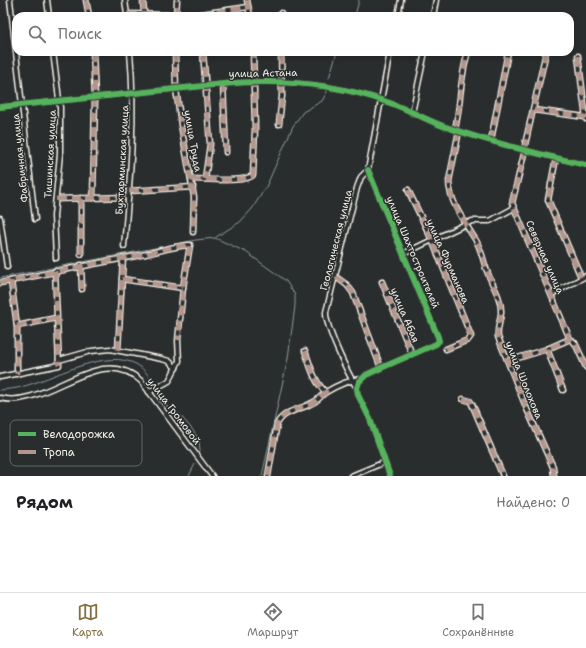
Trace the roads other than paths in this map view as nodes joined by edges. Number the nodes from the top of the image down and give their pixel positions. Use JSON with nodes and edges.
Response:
{"nodes":[{"id":1,"x":10,"y":0,"type":"edge"},
{"id":2,"x":47,"y":0,"type":"edge"},
{"id":3,"x":86,"y":0,"type":"edge"},
{"id":4,"x":125,"y":0,"type":"edge"},
{"id":5,"x":144,"y":0,"type":"edge"},
{"id":6,"x":177,"y":0,"type":"edge"},
{"id":7,"x":247,"y":0,"type":"edge"},
{"id":8,"x":401,"y":0,"type":"edge"},
{"id":9,"x":436,"y":0,"type":"edge"},
{"id":10,"x":248,"y":7,"type":"junction"},
{"id":11,"x":48,"y":12,"type":"edge"},
{"id":12,"x":88,"y":12,"type":"edge"},
{"id":13,"x":127,"y":12,"type":"edge"},
{"id":14,"x":144,"y":12,"type":"edge"},
{"id":15,"x":176,"y":12,"type":"edge"},
{"id":16,"x":221,"y":12,"type":"edge"},
{"id":17,"x":249,"y":12,"type":"edge"},
{"id":18,"x":399,"y":12,"type":"edge"},
{"id":19,"x":434,"y":12,"type":"edge"},
{"id":20,"x":12,"y":18,"type":"edge"},
{"id":21,"x":16,"y":56,"type":"edge"},
{"id":22,"x":54,"y":56,"type":"edge"},
{"id":23,"x":93,"y":56,"type":"edge"},
{"id":24,"x":130,"y":56,"type":"edge"},
{"id":25,"x":175,"y":56,"type":"edge"},
{"id":26,"x":203,"y":56,"type":"edge"},
{"id":27,"x":253,"y":56,"type":"edge"},
{"id":28,"x":281,"y":56,"type":"edge"},
{"id":29,"x":389,"y":56,"type":"edge"},
{"id":30,"x":424,"y":56,"type":"edge"},
{"id":31,"x":467,"y":56,"type":"edge"},
{"id":32,"x":507,"y":56,"type":"edge"},
{"id":33,"x":545,"y":56,"type":"edge"},
{"id":34,"x":578,"y":56,"type":"dead end"},
{"id":35,"x":253,"y":81,"type":"junction"},
{"id":36,"x":281,"y":81,"type":"junction"},
{"id":37,"x":223,"y":84,"type":"junction"},
{"id":38,"x":205,"y":86,"type":"junction"},
{"id":39,"x":176,"y":89,"type":"junction"},
{"id":40,"x":133,"y":93,"type":"junction"},
{"id":41,"x":94,"y":97,"type":"junction"},
{"id":42,"x":380,"y":99,"type":"junction"},
{"id":43,"x":60,"y":101,"type":"junction"},
{"id":44,"x":22,"y":105,"type":"junction"},
{"id":45,"x":0,"y":107,"type":"edge"},
{"id":46,"x":534,"y":110,"type":"junction"},
{"id":47,"x":412,"y":113,"type":"junction"},
{"id":48,"x":585,"y":118,"type":"edge"},
{"id":49,"x":279,"y":124,"type":"dead end"},
{"id":50,"x":457,"y":130,"type":"junction"},
{"id":51,"x":491,"y":140,"type":"junction"},
{"id":52,"x":524,"y":150,"type":"junction"},
{"id":53,"x":226,"y":152,"type":"dead end"},
{"id":54,"x":556,"y":158,"type":"junction"},
{"id":55,"x":586,"y":165,"type":"edge"},
{"id":56,"x":368,"y":170,"type":"junction"},
{"id":57,"x":191,"y":179,"type":"junction"},
{"id":58,"x":205,"y":179,"type":"junction"},
{"id":59,"x":193,"y":187,"type":"junction"},
{"id":60,"x":408,"y":190,"type":"dead end"},
{"id":61,"x":129,"y":191,"type":"junction"},
{"id":62,"x":128,"y":197,"type":"junction"},
{"id":63,"x":81,"y":198,"type":"junction"},
{"id":64,"x":93,"y":198,"type":"junction"},
{"id":65,"x":56,"y":199,"type":"junction"},
{"id":66,"x":514,"y":208,"type":"junction"},
{"id":67,"x":0,"y":218,"type":"edge"},
{"id":68,"x":35,"y":219,"type":"dead end"},
{"id":69,"x":465,"y":224,"type":"junction"},
{"id":70,"x":193,"y":232,"type":"dead end"},
{"id":71,"x":432,"y":240,"type":"junction"},
{"id":72,"x":124,"y":246,"type":"dead end"},
{"id":73,"x":81,"y":254,"type":"dead end"},
{"id":74,"x":403,"y":254,"type":"junction"},
{"id":75,"x":56,"y":258,"type":"dead end"},
{"id":76,"x":123,"y":258,"type":"junction"},
{"id":77,"x":81,"y":265,"type":"junction"},
{"id":78,"x":7,"y":267,"type":"dead end"},
{"id":79,"x":55,"y":270,"type":"junction"},
{"id":80,"x":336,"y":277,"type":"junction"},
{"id":81,"x":584,"y":277,"type":"edge"},
{"id":82,"x":122,"y":279,"type":"junction"},
{"id":83,"x":11,"y":281,"type":"junction"},
{"id":84,"x":382,"y":282,"type":"dead end"},
{"id":85,"x":0,"y":283,"type":"edge"},
{"id":86,"x":183,"y":288,"type":"junction"},
{"id":87,"x":82,"y":289,"type":"dead end"},
{"id":88,"x":552,"y":294,"type":"junction"},
{"id":89,"x":56,"y":318,"type":"junction"},
{"id":90,"x":17,"y":326,"type":"junction"},
{"id":91,"x":570,"y":339,"type":"junction"},
{"id":92,"x":446,"y":349,"type":"dead end"},
{"id":93,"x":547,"y":349,"type":"junction"},
{"id":94,"x":118,"y":350,"type":"junction"},
{"id":95,"x":305,"y":350,"type":"dead end"},
{"id":96,"x":412,"y":354,"type":"junction"},
{"id":97,"x":508,"y":361,"type":"junction"},
{"id":98,"x":59,"y":362,"type":"junction"},
{"id":99,"x":586,"y":367,"type":"edge"},
{"id":100,"x":176,"y":368,"type":"junction"},
{"id":101,"x":381,"y":368,"type":"junction"},
{"id":102,"x":17,"y":374,"type":"junction"},
{"id":103,"x":0,"y":377,"type":"edge"},
{"id":104,"x":351,"y":380,"type":"junction"},
{"id":105,"x":360,"y":380,"type":"junction"},
{"id":106,"x":357,"y":388,"type":"junction"},
{"id":107,"x":563,"y":390,"type":"dead end"},
{"id":108,"x":149,"y":392,"type":"junction"},
{"id":109,"x":326,"y":392,"type":"junction"},
{"id":110,"x":0,"y":398,"type":"edge"},
{"id":111,"x":463,"y":399,"type":"dead end"},
{"id":112,"x":385,"y":462,"type":"junction"},
{"id":113,"x":212,"y":476,"type":"edge"},
{"id":114,"x":268,"y":476,"type":"edge"},
{"id":115,"x":351,"y":476,"type":"edge"},
{"id":116,"x":390,"y":476,"type":"edge"},
{"id":117,"x":503,"y":476,"type":"edge"},
{"id":118,"x":554,"y":476,"type":"edge"}],
"edges":[{"from":1,"to":20,"type":"street","name":"Фабричная улица"},
{"from":2,"to":11,"type":"street"},
{"from":3,"to":12,"type":"street"},
{"from":4,"to":13,"type":"street"},
{"from":5,"to":14,"type":"street"},
{"from":6,"to":15,"type":"street"},
{"from":7,"to":10,"type":"street"},
{"from":8,"to":18,"type":"street"},
{"from":9,"to":19,"type":"street"},
{"from":10,"to":16,"type":"street"},
{"from":10,"to":17,"type":"street"},
{"from":21,"to":44,"type":"street","name":"Фабричная улица"},
{"from":22,"to":43,"type":"street","name":"Тишинская улица"},
{"from":23,"to":41,"type":"street"},
{"from":24,"to":40,"type":"street","name":"Бухтарминская улица"},
{"from":25,"to":39,"type":"street","name":"улица Труда"},
{"from":26,"to":38,"type":"street"},
{"from":27,"to":35,"type":"street"},
{"from":28,"to":36,"type":"street"},
{"from":29,"to":42,"type":"street","name":"Геологическая улица"},
{"from":30,"to":47,"type":"street"},
{"from":31,"to":50,"type":"street","name":"улица Шолохова"},
{"from":32,"to":51,"type":"street"},
{"from":33,"to":46,"type":"street","name":"Северная улица"},
{"from":34,"to":48,"type":"street"},
{"from":35,"to":36,"type":"street","name":"улица Астана"},
{"from":35,"to":37,"type":"street","name":"улица Астана"},
{"from":35,"to":58,"type":"street"},
{"from":36,"to":42,"type":"street","name":"улица Астана"},
{"from":36,"to":49,"type":"street"},
{"from":37,"to":38,"type":"street","name":"улица Астана"},
{"from":37,"to":53,"type":"street"},
{"from":38,"to":39,"type":"street","name":"улица Астана"},
{"from":38,"to":58,"type":"street"},
{"from":39,"to":40,"type":"street","name":"улица Астана"},
{"from":39,"to":57,"type":"street","name":"улица Труда"},
{"from":40,"to":41,"type":"street","name":"улица Астана"},
{"from":40,"to":61,"type":"street","name":"Бухтарминская улица"},
{"from":41,"to":43,"type":"street","name":"улица Астана"},
{"from":41,"to":64,"type":"street"},
{"from":42,"to":47,"type":"street","name":"улица Астана"},
{"from":42,"to":56,"type":"street","name":"Геологическая улица"},
{"from":43,"to":44,"type":"street","name":"улица Астана"},
{"from":43,"to":65,"type":"street","name":"Тишинская улица"},
{"from":44,"to":45,"type":"street","name":"улица Астана"},
{"from":44,"to":68,"type":"street","name":"Фабричная улица"},
{"from":46,"to":48,"type":"street"},
{"from":46,"to":52,"type":"street","name":"Северная улица"},
{"from":47,"to":50,"type":"street","name":"улица Астана"},
{"from":50,"to":51,"type":"street","name":"улица Астана"},
{"from":50,"to":69,"type":"street","name":"улица Шолохова"},
{"from":51,"to":52,"type":"street","name":"улица Астана"},
{"from":52,"to":54,"type":"street","name":"улица Астана"},
{"from":52,"to":66,"type":"street","name":"Северная улица"},
{"from":54,"to":55,"type":"street","name":"улица Астана"},
{"from":54,"to":81,"type":"street"},
{"from":56,"to":74,"type":"street","name":"улица Шахтостроителей"},
{"from":56,"to":80,"type":"street","name":"Геологическая улица"},
{"from":57,"to":58,"type":"street"},
{"from":57,"to":59,"type":"street","name":"улица Труда"},
{"from":59,"to":61,"type":"street"},
{"from":59,"to":70,"type":"street","name":"улица Труда"},
{"from":60,"to":71,"type":"street","name":"улица Фурманова"},
{"from":61,"to":62,"type":"street","name":"Бухтарминская улица"},
{"from":62,"to":64,"type":"street"},
{"from":62,"to":72,"type":"street","name":"Бухтарминская улица"},
{"from":63,"to":64,"type":"street"},
{"from":63,"to":65,"type":"street"},
{"from":63,"to":73,"type":"street"},
{"from":65,"to":75,"type":"street","name":"Тишинская улица"},
{"from":66,"to":69,"type":"street"},
{"from":66,"to":88,"type":"street","name":"Северная улица"},
{"from":67,"to":78,"type":"street"},
{"from":69,"to":71,"type":"street"},
{"from":69,"to":97,"type":"street","name":"улица Шолохова"},
{"from":71,"to":74,"type":"street"},
{"from":71,"to":92,"type":"street","name":"улица Фурманова"},
{"from":74,"to":96,"type":"street","name":"улица Шахтостроителей"},
{"from":76,"to":77,"type":"street"},
{"from":76,"to":82,"type":"street"},
{"from":76,"to":86,"type":"street"},
{"from":77,"to":79,"type":"street"},
{"from":77,"to":87,"type":"street"},
{"from":79,"to":83,"type":"street"},
{"from":79,"to":89,"type":"street"},
{"from":80,"to":101,"type":"street"},
{"from":80,"to":104,"type":"street","name":"Геологическая улица"},
{"from":81,"to":88,"type":"street"},
{"from":82,"to":86,"type":"street"},
{"from":82,"to":94,"type":"street"},
{"from":83,"to":85,"type":"street"},
{"from":83,"to":90,"type":"street"},
{"from":84,"to":96,"type":"street","name":"улица Абая"},
{"from":86,"to":100,"type":"street"},
{"from":88,"to":91,"type":"street","name":"Северная улица"},
{"from":89,"to":90,"type":"street"},
{"from":89,"to":98,"type":"street"},
{"from":90,"to":102,"type":"street"},
{"from":91,"to":93,"type":"street"},
{"from":91,"to":99,"type":"street","name":"Северная улица"},
{"from":93,"to":97,"type":"street"},
{"from":93,"to":107,"type":"street"},
{"from":94,"to":98,"type":"street"},
{"from":94,"to":100,"type":"street"},
{"from":95,"to":109,"type":"street"},
{"from":96,"to":101,"type":"street"},
{"from":97,"to":118,"type":"street","name":"улица Шолохова"},
{"from":98,"to":102,"type":"street"},
{"from":100,"to":108,"type":"street"},
{"from":101,"to":105,"type":"street"},
{"from":102,"to":103,"type":"street"},
{"from":104,"to":105,"type":"street"},
{"from":104,"to":106,"type":"street"},
{"from":104,"to":109,"type":"street"},
{"from":105,"to":106,"type":"street"},
{"from":106,"to":112,"type":"street"},
{"from":108,"to":110,"type":"street","name":"улица Громовой"},
{"from":108,"to":113,"type":"street","name":"улица Громовой"},
{"from":109,"to":114,"type":"street"},
{"from":111,"to":117,"type":"street"},
{"from":112,"to":115,"type":"street"},
{"from":112,"to":116,"type":"street"}]}
